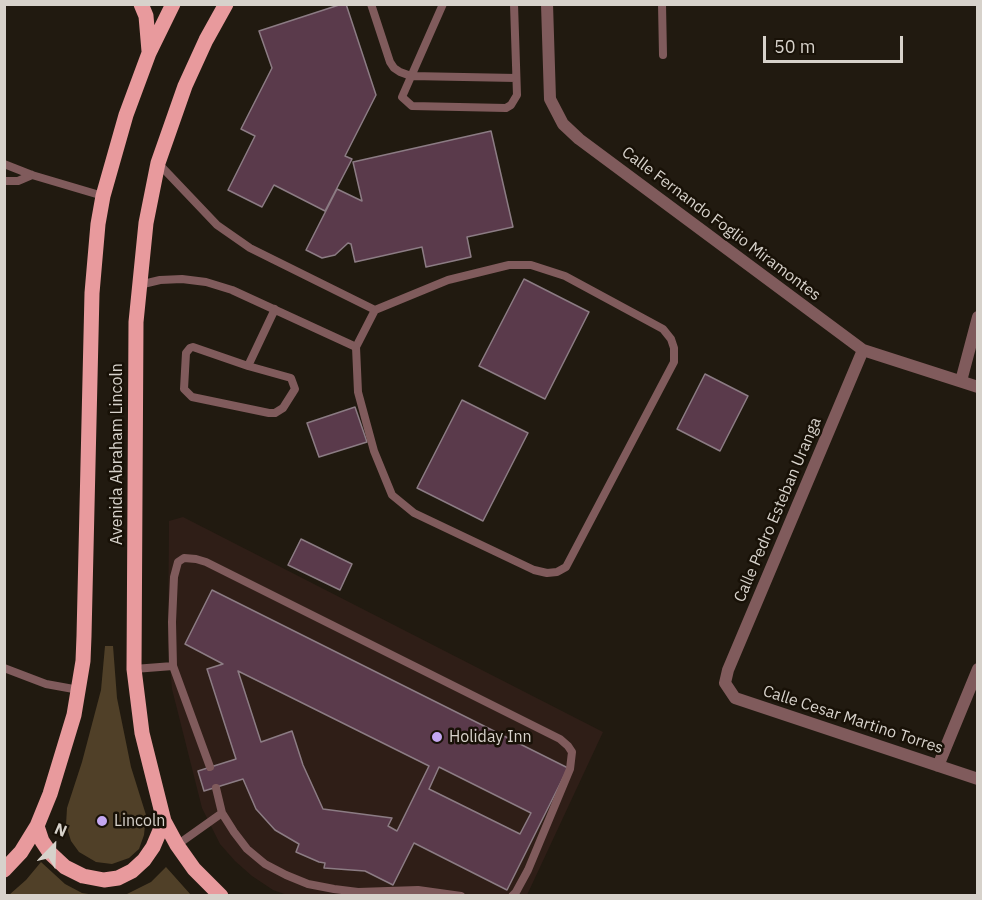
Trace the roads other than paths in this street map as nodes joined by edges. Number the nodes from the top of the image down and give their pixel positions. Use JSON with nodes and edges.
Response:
{"nodes":[{"id":1,"x":141,"y":4,"type":"edge"},
{"id":2,"x":173,"y":4,"type":"edge"},
{"id":3,"x":226,"y":4,"type":"edge"},
{"id":4,"x":371,"y":4,"type":"edge"},
{"id":5,"x":442,"y":4,"type":"edge"},
{"id":6,"x":514,"y":4,"type":"edge"},
{"id":7,"x":547,"y":4,"type":"edge"},
{"id":8,"x":662,"y":4,"type":"edge"},
{"id":9,"x":149,"y":53,"type":"junction"},
{"id":10,"x":663,"y":55,"type":"dead end"},
{"id":11,"x":411,"y":76,"type":"junction"},
{"id":12,"x":516,"y":78,"type":"junction"},
{"id":13,"x":158,"y":163,"type":"junction"},
{"id":14,"x":4,"y":164,"type":"edge"},
{"id":15,"x":32,"y":175,"type":"junction"},
{"id":16,"x":4,"y":181,"type":"edge"},
{"id":17,"x":103,"y":196,"type":"junction"},
{"id":18,"x":139,"y":285,"type":"junction"},
{"id":19,"x":275,"y":309,"type":"junction"},
{"id":20,"x":375,"y":310,"type":"junction"},
{"id":21,"x":978,"y":317,"type":"edge"},
{"id":22,"x":356,"y":347,"type":"junction"},
{"id":23,"x":863,"y":350,"type":"junction"},
{"id":24,"x":248,"y":366,"type":"junction"},
{"id":25,"x":961,"y":381,"type":"junction"},
{"id":26,"x":978,"y":387,"type":"edge"},
{"id":27,"x":173,"y":666,"type":"junction"},
{"id":28,"x":4,"y":668,"type":"edge"},
{"id":29,"x":134,"y":669,"type":"junction"},
{"id":30,"x":978,"y":669,"type":"edge"},
{"id":31,"x":725,"y":683,"type":"joint"},
{"id":32,"x":79,"y":690,"type":"junction"},
{"id":33,"x":938,"y":766,"type":"junction"},
{"id":34,"x":210,"y":767,"type":"dead end"},
{"id":35,"x":978,"y":779,"type":"edge"},
{"id":36,"x":216,"y":788,"type":"dead end"},
{"id":37,"x":222,"y":813,"type":"junction"},
{"id":38,"x":164,"y":821,"type":"junction"},
{"id":39,"x":37,"y":826,"type":"junction"},
{"id":40,"x":177,"y":845,"type":"junction"},
{"id":41,"x":4,"y":870,"type":"edge"},
{"id":42,"x":222,"y":896,"type":"edge"},
{"id":43,"x":461,"y":896,"type":"edge"},
{"id":44,"x":512,"y":896,"type":"edge"}],
"edges":[{"from":1,"to":9,"type":"main road"},
{"from":2,"to":9,"type":"main road","name":"Avenida Abraham Lincoln"},
{"from":3,"to":13,"type":"main road","name":"Avenida Abraham Lincoln"},
{"from":4,"to":11,"type":"lane"},
{"from":5,"to":11,"type":"lane"},
{"from":6,"to":12,"type":"lane"},
{"from":7,"to":23,"type":"street","name":"Calle Fernando Foglio Miramontes"},
{"from":8,"to":10,"type":"lane"},
{"from":9,"to":17,"type":"main road","name":"Avenida Abraham Lincoln"},
{"from":11,"to":12,"type":"lane"},
{"from":11,"to":12,"type":"lane"},
{"from":13,"to":18,"type":"main road","name":"Avenida Abraham Lincoln"},
{"from":13,"to":20,"type":"lane"},
{"from":14,"to":15,"type":"lane"},
{"from":15,"to":16,"type":"lane"},
{"from":15,"to":17,"type":"lane"},
{"from":17,"to":32,"type":"main road","name":"Avenida Abraham Lincoln"},
{"from":18,"to":19,"type":"lane"},
{"from":18,"to":29,"type":"main road","name":"Avenida Abraham Lincoln"},
{"from":19,"to":22,"type":"lane"},
{"from":19,"to":24,"type":"lane"},
{"from":20,"to":22,"type":"lane"},
{"from":20,"to":22,"type":"lane"},
{"from":21,"to":25,"type":"street"},
{"from":23,"to":25,"type":"street","name":"Calle Fernando Foglio Miramontes"},
{"from":23,"to":31,"type":"street","name":"Calle Pedro Esteban Uranga"},
{"from":24,"to":24,"type":"lane"},
{"from":25,"to":26,"type":"street","name":"Calle Fernando Foglio Miramontes"},
{"from":27,"to":29,"type":"lane"},
{"from":27,"to":34,"type":"lane"},
{"from":27,"to":44,"type":"lane"},
{"from":28,"to":32,"type":"lane"},
{"from":29,"to":38,"type":"main road","name":"Avenida Abraham Lincoln"},
{"from":30,"to":33,"type":"street"},
{"from":31,"to":33,"type":"street","name":"Calle Cesar Martino Torres"},
{"from":32,"to":39,"type":"main road","name":"Avenida Abraham Lincoln"},
{"from":33,"to":35,"type":"street","name":"Calle Cesar Martino Torres"},
{"from":36,"to":37,"type":"lane"},
{"from":37,"to":40,"type":"lane"},
{"from":37,"to":43,"type":"lane"},
{"from":38,"to":39,"type":"main road"},
{"from":38,"to":40,"type":"main road","name":"Avenida Abraham Lincoln"},
{"from":39,"to":41,"type":"main road","name":"Avenida Abraham Lincoln"},
{"from":40,"to":42,"type":"main road","name":"Avenida Abraham Lincoln"}]}
